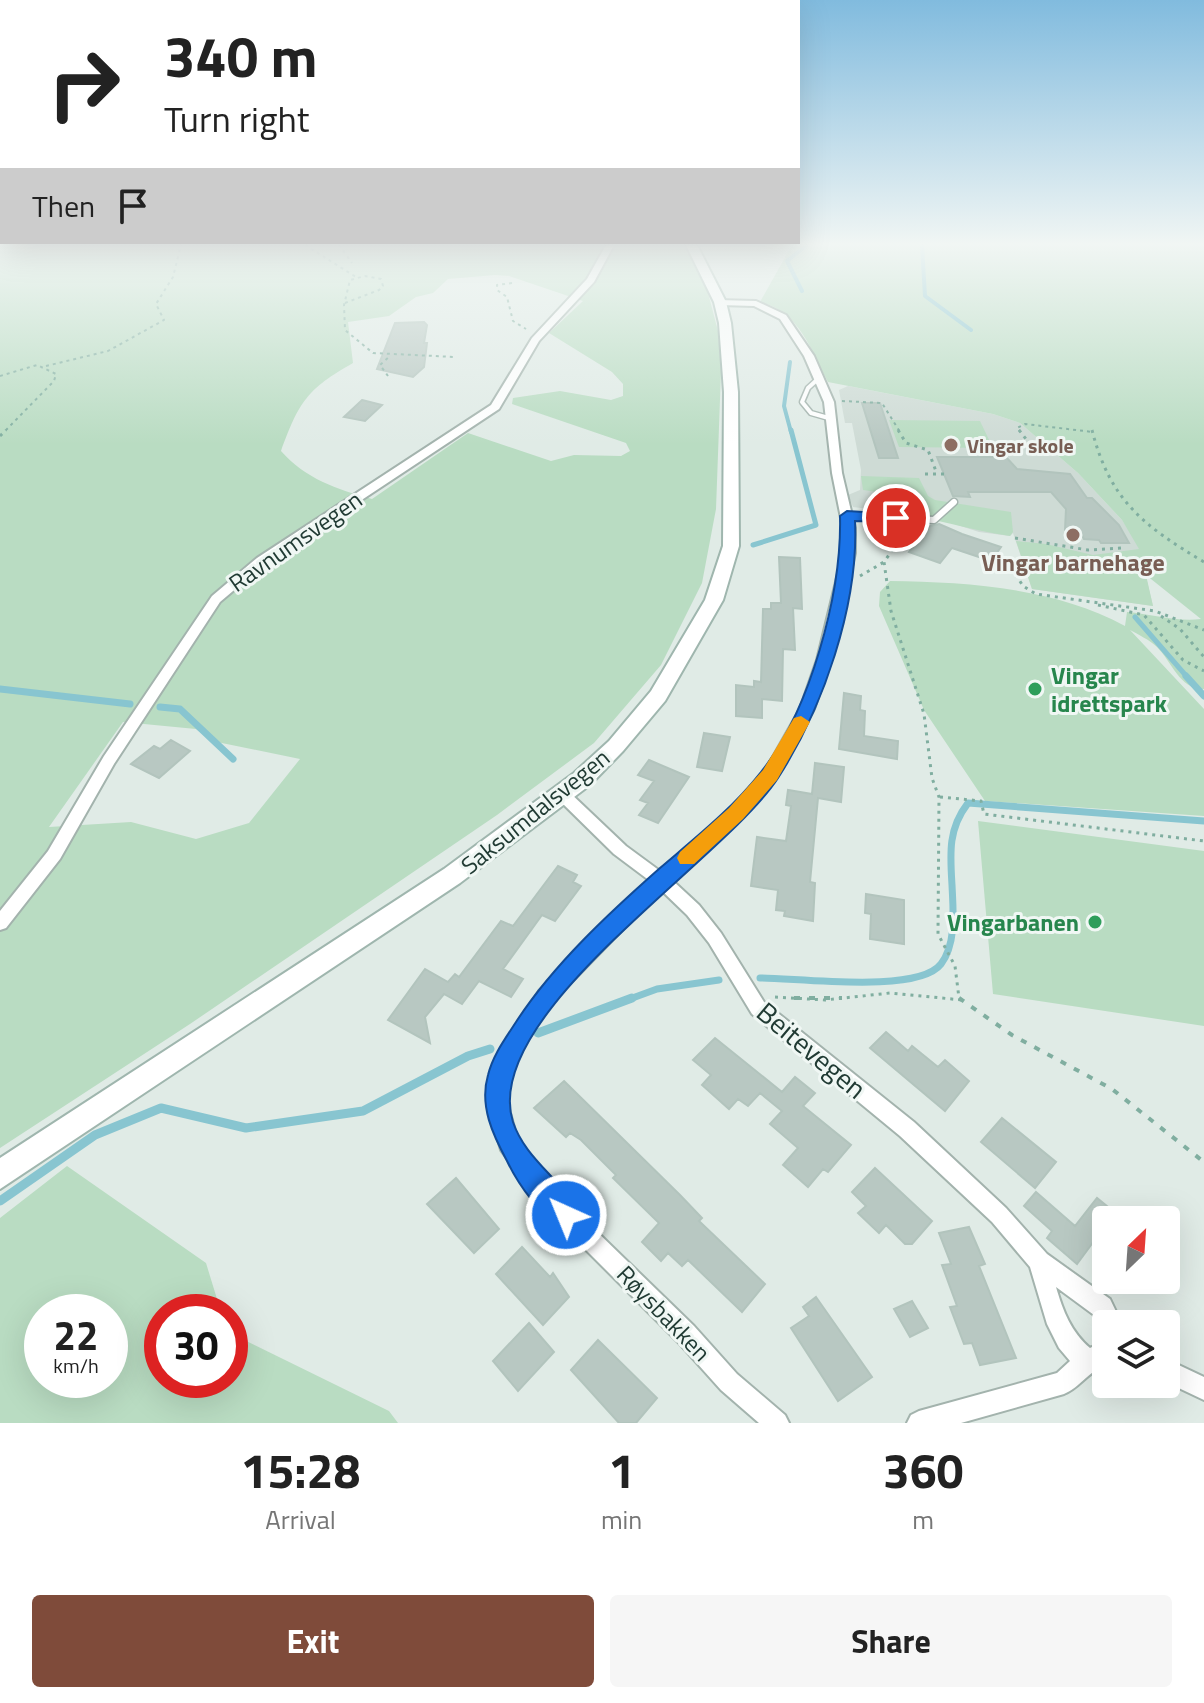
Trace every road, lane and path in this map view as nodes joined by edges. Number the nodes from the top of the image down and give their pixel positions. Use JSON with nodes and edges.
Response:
{"nodes":[{"id":1,"x":160,"y":311,"type":"edge"},
{"id":2,"x":345,"y":311,"type":"edge"},
{"id":3,"x":511,"y":311,"type":"edge"},
{"id":4,"x":560,"y":311,"type":"edge"},
{"id":5,"x":721,"y":311,"type":"edge"},
{"id":6,"x":771,"y":311,"type":"edge"},
{"id":7,"x":526,"y":329,"type":"dead end"},
{"id":8,"x":392,"y":355,"type":"junction"},
{"id":9,"x":455,"y":357,"type":"dead end"},
{"id":10,"x":46,"y":366,"type":"junction"},
{"id":11,"x":0,"y":376,"type":"edge"},
{"id":12,"x":388,"y":376,"type":"dead end"},
{"id":13,"x":819,"y":378,"type":"junction"},
{"id":14,"x":829,"y":402,"type":"junction"},
{"id":15,"x":833,"y":419,"type":"junction"},
{"id":16,"x":0,"y":436,"type":"edge"},
{"id":17,"x":1019,"y":447,"type":"dead end"},
{"id":18,"x":925,"y":474,"type":"dead end"},
{"id":19,"x":937,"y":474,"type":"junction"},
{"id":20,"x":944,"y":474,"type":"dead end"},
{"id":21,"x":954,"y":502,"type":"dead end"},
{"id":22,"x":847,"y":516,"type":"junction"},
{"id":23,"x":1015,"y":538,"type":"dead end"},
{"id":24,"x":1121,"y":548,"type":"dead end"},
{"id":25,"x":893,"y":549,"type":"dead end"},
{"id":26,"x":1007,"y":561,"type":"dead end"},
{"id":27,"x":884,"y":562,"type":"junction"},
{"id":28,"x":1204,"y":562,"type":"edge"},
{"id":29,"x":845,"y":573,"type":"junction"},
{"id":30,"x":1091,"y":602,"type":"junction"},
{"id":31,"x":1155,"y":611,"type":"junction"},
{"id":32,"x":1204,"y":630,"type":"edge"},
{"id":33,"x":1204,"y":657,"type":"edge"},
{"id":34,"x":1204,"y":671,"type":"edge"},
{"id":35,"x":563,"y":795,"type":"junction"},
{"id":36,"x":939,"y":797,"type":"junction"},
{"id":37,"x":1204,"y":841,"type":"edge"},
{"id":38,"x":661,"y":880,"type":"junction"},
{"id":39,"x":0,"y":923,"type":"edge"},
{"id":40,"x":748,"y":992,"type":"junction"},
{"id":41,"x":959,"y":998,"type":"junction"},
{"id":42,"x":1204,"y":1162,"type":"edge"},
{"id":43,"x":0,"y":1175,"type":"edge"},
{"id":44,"x":1039,"y":1262,"type":"junction"},
{"id":45,"x":1104,"y":1310,"type":"edge"},
{"id":46,"x":1092,"y":1354,"type":"edge"},
{"id":47,"x":1092,"y":1359,"type":"edge"},
{"id":48,"x":1180,"y":1377,"type":"edge"},
{"id":49,"x":1204,"y":1389,"type":"edge"},
{"id":50,"x":777,"y":1423,"type":"edge"},
{"id":51,"x":919,"y":1423,"type":"edge"}],
"edges":[{"from":1,"to":10,"type":"path"},
{"from":2,"to":8,"type":"path"},
{"from":3,"to":7,"type":"path"},
{"from":4,"to":39,"type":"street","name":"Ravnumsvegen"},
{"from":5,"to":35,"type":"main road","name":"Saksumdalsvegen"},
{"from":6,"to":13,"type":"street","name":"Røysbakken"},
{"from":8,"to":9,"type":"path"},
{"from":8,"to":12,"type":"path"},
{"from":10,"to":11,"type":"path"},
{"from":10,"to":16,"type":"path"},
{"from":13,"to":14,"type":"street","name":"Røysbakken"},
{"from":13,"to":15,"type":"lane"},
{"from":14,"to":15,"type":"street","name":"Røysbakken"},
{"from":14,"to":19,"type":"path"},
{"from":15,"to":22,"type":"street","name":"Røysbakken"},
{"from":17,"to":28,"type":"path"},
{"from":18,"to":19,"type":"path"},
{"from":19,"to":20,"type":"path"},
{"from":21,"to":22,"type":"lane"},
{"from":22,"to":29,"type":"street","name":"Røysbakken"},
{"from":23,"to":24,"type":"path"},
{"from":25,"to":27,"type":"path"},
{"from":26,"to":30,"type":"path"},
{"from":27,"to":29,"type":"path"},
{"from":27,"to":36,"type":"path"},
{"from":29,"to":38,"type":"street","name":"Røysbakken"},
{"from":30,"to":31,"type":"path"},
{"from":30,"to":34,"type":"path"},
{"from":31,"to":32,"type":"path"},
{"from":31,"to":33,"type":"path"},
{"from":35,"to":38,"type":"street","name":"Beitevegen"},
{"from":35,"to":43,"type":"main road","name":"Saksumdalsvegen"},
{"from":36,"to":37,"type":"path"},
{"from":36,"to":41,"type":"path"},
{"from":38,"to":40,"type":"street","name":"Beitevegen"},
{"from":38,"to":50,"type":"street","name":"Røysbakken"},
{"from":40,"to":41,"type":"path"},
{"from":40,"to":44,"type":"street","name":"Beitevegen"},
{"from":41,"to":42,"type":"path"},
{"from":44,"to":45,"type":"street","name":"Beitevegen"},
{"from":44,"to":46,"type":"street","name":"Beitevegen"},
{"from":47,"to":51,"type":"street"},
{"from":48,"to":49,"type":"street"}]}
